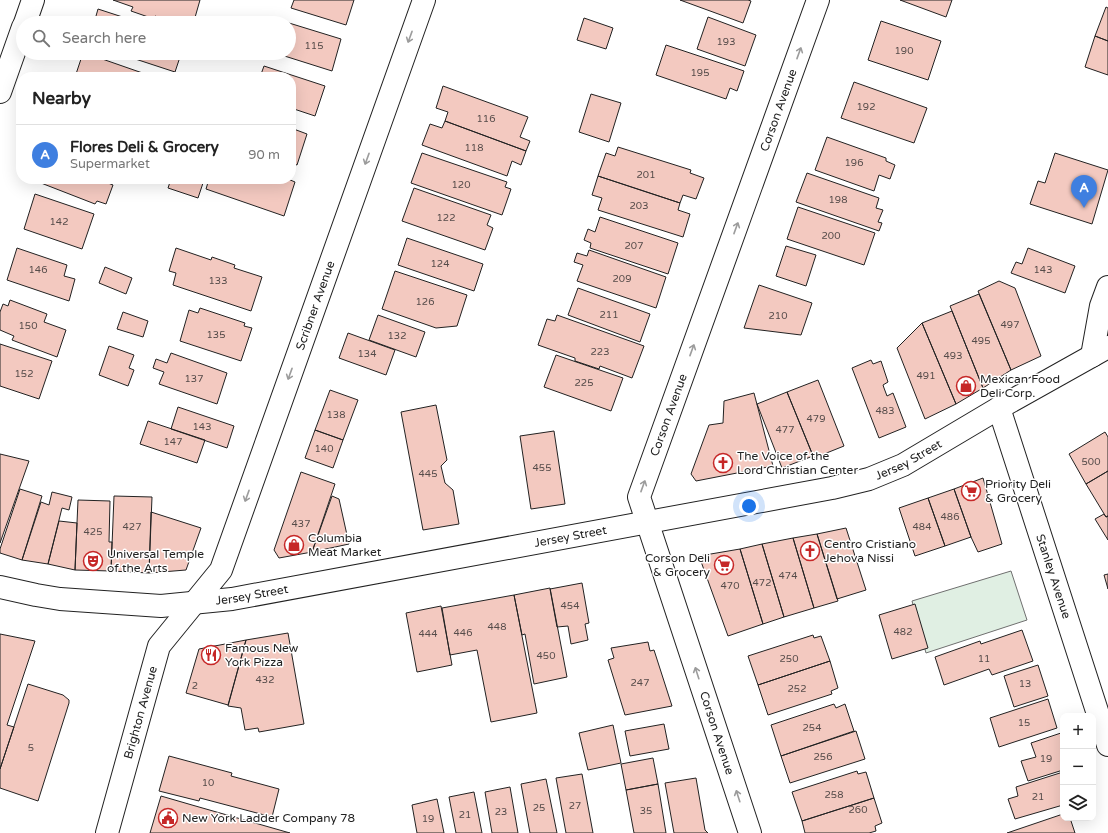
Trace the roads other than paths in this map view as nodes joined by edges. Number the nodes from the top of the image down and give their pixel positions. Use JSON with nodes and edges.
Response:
{"nodes":[{"id":1,"x":33,"y":0,"type":"edge"},
{"id":2,"x":424,"y":0,"type":"edge"},
{"id":3,"x":818,"y":0,"type":"edge"},
{"id":4,"x":27,"y":16,"type":"edge"},
{"id":5,"x":16,"y":47,"type":"edge"},
{"id":6,"x":0,"y":92,"type":"edge"},
{"id":7,"x":1108,"y":287,"type":"edge"},
{"id":8,"x":1100,"y":351,"type":"edge"},
{"id":9,"x":999,"y":408,"type":"junction"},
{"id":10,"x":647,"y":523,"type":"junction"},
{"id":11,"x":0,"y":587,"type":"edge"},
{"id":12,"x":194,"y":603,"type":"junction"},
{"id":13,"x":1108,"y":745,"type":"edge"},
{"id":14,"x":107,"y":833,"type":"edge"},
{"id":15,"x":750,"y":833,"type":"edge"}],
"edges":[{"from":1,"to":4,"type":"street"},
{"from":2,"to":12,"type":"street","name":"Scribner Avenue","one_way":true},
{"from":10,"to":3,"type":"street","name":"Corson Avenue","one_way":true},
{"from":5,"to":6,"type":"street"},
{"from":7,"to":8,"type":"street"},
{"from":8,"to":9,"type":"street","name":"Jersey Street"},
{"from":9,"to":10,"type":"street","name":"Jersey Street"},
{"from":9,"to":13,"type":"street","name":"Stanley Avenue"},
{"from":10,"to":12,"type":"street","name":"Jersey Street"},
{"from":15,"to":10,"type":"street","name":"Corson Avenue","one_way":true},
{"from":11,"to":12,"type":"street","name":"Jersey Street"},
{"from":12,"to":14,"type":"street","name":"Brighton Avenue"}]}
